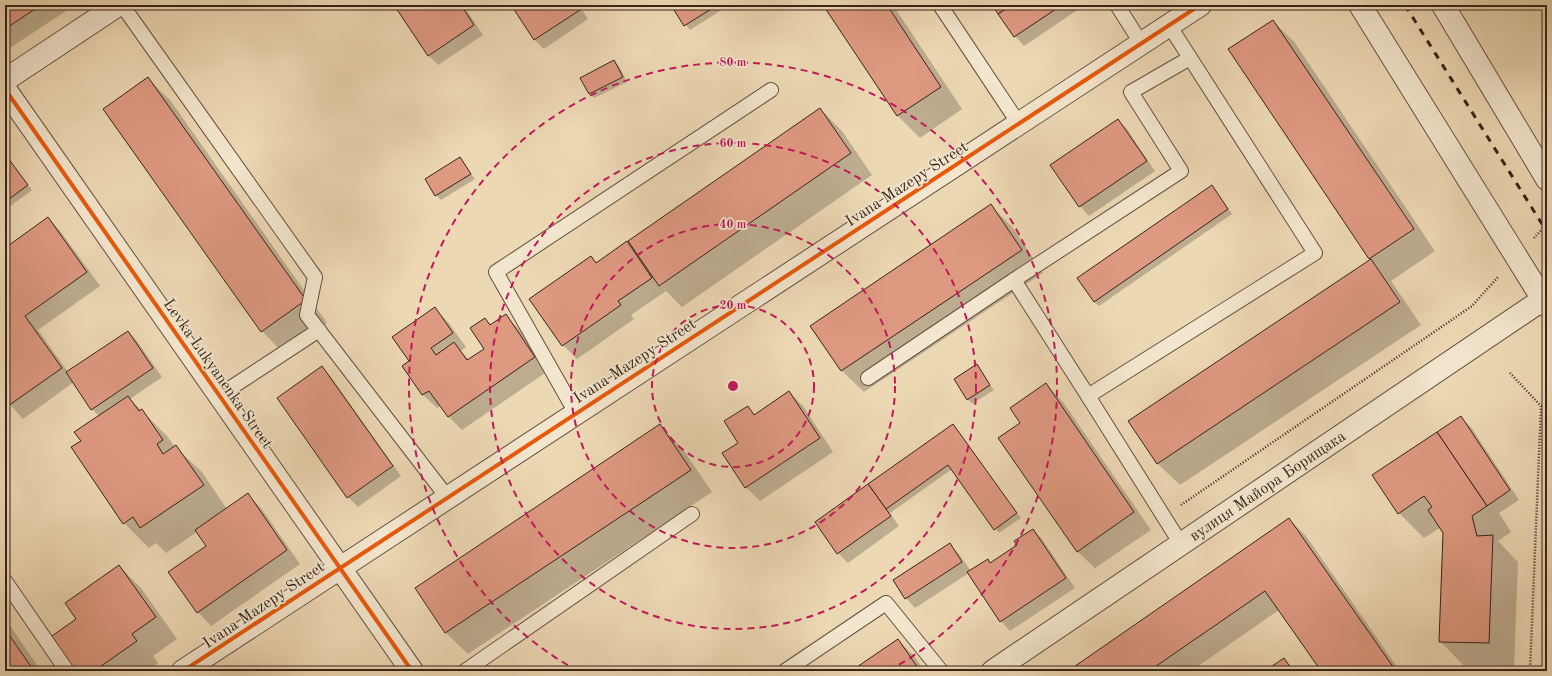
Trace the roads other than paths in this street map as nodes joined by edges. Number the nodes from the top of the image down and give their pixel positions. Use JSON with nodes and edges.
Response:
{"nodes":[{"id":1,"x":118,"y":5,"type":"edge"},
{"id":2,"x":122,"y":5,"type":"edge"},
{"id":3,"x":940,"y":5,"type":"edge"},
{"id":4,"x":1117,"y":5,"type":"edge"},
{"id":5,"x":1200,"y":5,"type":"edge"},
{"id":6,"x":1360,"y":5,"type":"edge"},
{"id":7,"x":1443,"y":5,"type":"edge"},
{"id":8,"x":1169,"y":25,"type":"junction"},
{"id":9,"x":1141,"y":43,"type":"junction"},
{"id":10,"x":1190,"y":58,"type":"junction"},
{"id":11,"x":5,"y":80,"type":"edge"},
{"id":12,"x":5,"y":89,"type":"edge"},
{"id":13,"x":771,"y":90,"type":"dead end"},
{"id":14,"x":1019,"y":124,"type":"junction"},
{"id":15,"x":1547,"y":179,"type":"edge"},
{"id":16,"x":1014,"y":280,"type":"junction"},
{"id":17,"x":1545,"y":303,"type":"edge"},
{"id":18,"x":319,"y":330,"type":"junction"},
{"id":19,"x":868,"y":378,"type":"dead end"},
{"id":20,"x":220,"y":395,"type":"junction"},
{"id":21,"x":1088,"y":396,"type":"junction"},
{"id":22,"x":576,"y":413,"type":"junction"},
{"id":23,"x":448,"y":497,"type":"junction"},
{"id":24,"x":692,"y":514,"type":"dead end"},
{"id":25,"x":1181,"y":544,"type":"junction"},
{"id":26,"x":340,"y":566,"type":"junction"},
{"id":27,"x":5,"y":581,"type":"edge"},
{"id":28,"x":67,"y":671,"type":"edge"},
{"id":29,"x":183,"y":671,"type":"edge"},
{"id":30,"x":412,"y":671,"type":"edge"},
{"id":31,"x":465,"y":671,"type":"edge"},
{"id":32,"x":785,"y":671,"type":"edge"},
{"id":33,"x":941,"y":671,"type":"edge"},
{"id":34,"x":993,"y":671,"type":"edge"}],
"edges":[{"from":1,"to":11,"type":"street"},
{"from":2,"to":18,"type":"lane"},
{"from":3,"to":14,"type":"lane"},
{"from":4,"to":9,"type":"lane"},
{"from":5,"to":8,"type":"street","name":"Ivana Mazepy Street"},
{"from":6,"to":17,"type":"street"},
{"from":7,"to":15,"type":"street"},
{"from":8,"to":9,"type":"street","name":"Ivana Mazepy Street"},
{"from":8,"to":10,"type":"lane"},
{"from":9,"to":14,"type":"street","name":"Ivana Mazepy Street"},
{"from":10,"to":16,"type":"lane"},
{"from":10,"to":21,"type":"lane"},
{"from":12,"to":20,"type":"street","name":"Levka Lukyanenka Street"},
{"from":13,"to":22,"type":"lane"},
{"from":14,"to":22,"type":"street","name":"Ivana Mazepy Street"},
{"from":16,"to":19,"type":"lane"},
{"from":16,"to":21,"type":"lane"},
{"from":17,"to":25,"type":"street","name":"вулиця Майора Борищака"},
{"from":18,"to":20,"type":"lane"},
{"from":18,"to":23,"type":"lane"},
{"from":20,"to":26,"type":"street","name":"Levka Lukyanenka Street"},
{"from":21,"to":25,"type":"lane"},
{"from":22,"to":23,"type":"street","name":"Ivana Mazepy Street"},
{"from":23,"to":26,"type":"street","name":"Ivana Mazepy Street"},
{"from":24,"to":31,"type":"lane"},
{"from":25,"to":34,"type":"street","name":"вулиця Майора Борищака"},
{"from":26,"to":29,"type":"street","name":"Ivana Mazepy Street"},
{"from":26,"to":30,"type":"street","name":"Levka Lukyanenka Street"},
{"from":27,"to":28,"type":"lane"},
{"from":32,"to":33,"type":"lane"}]}
